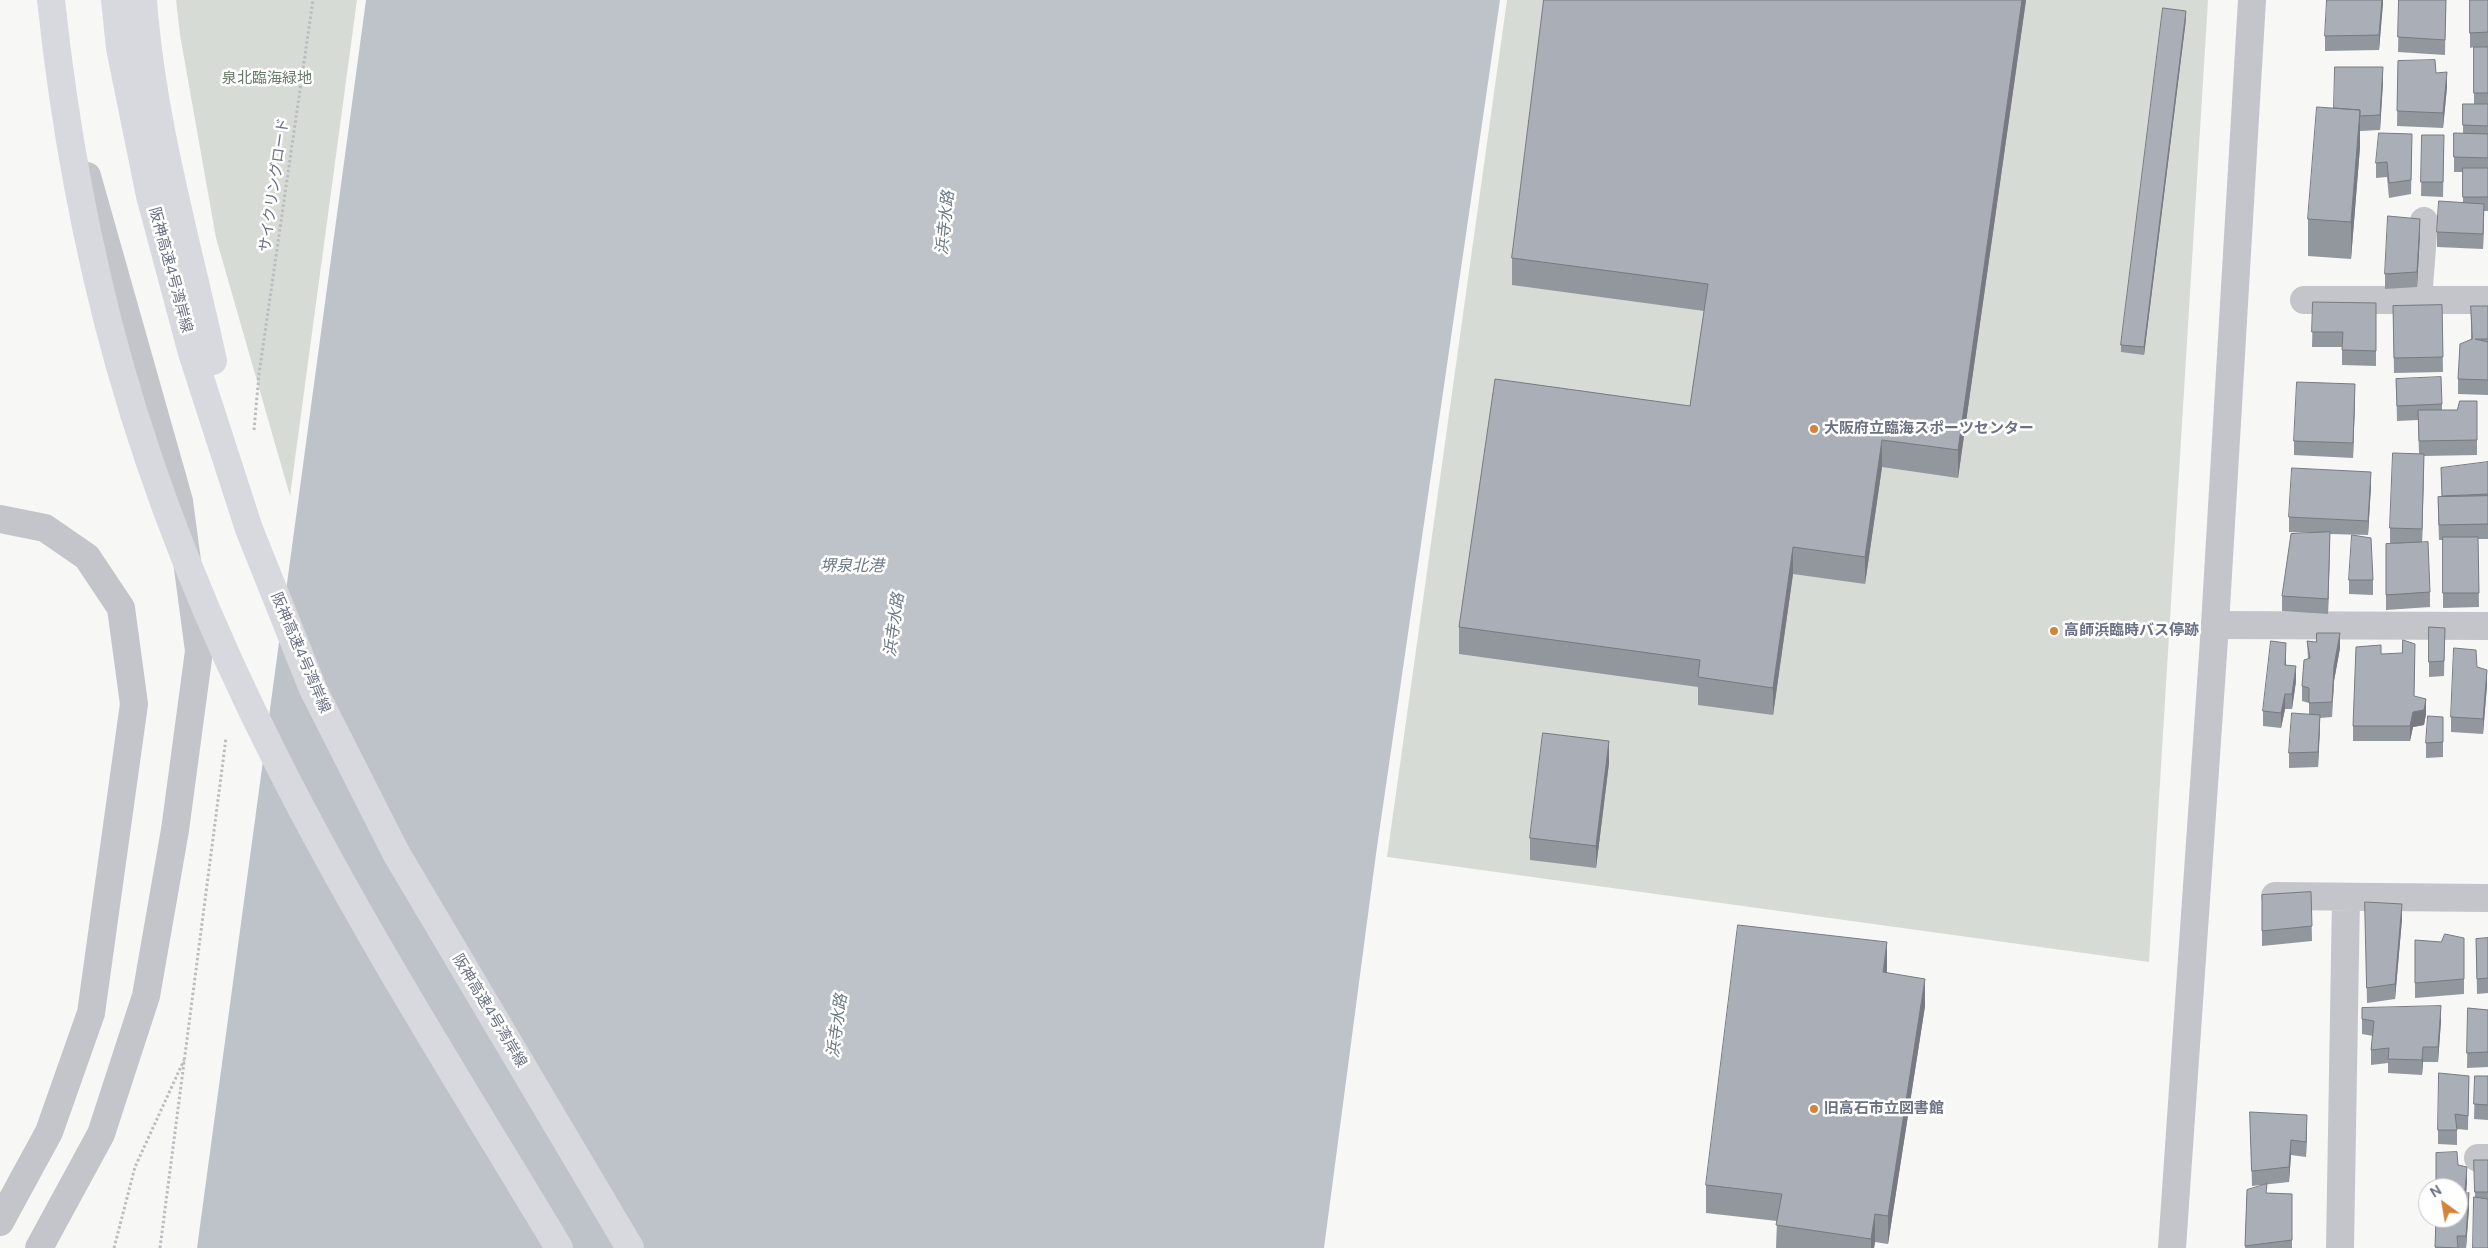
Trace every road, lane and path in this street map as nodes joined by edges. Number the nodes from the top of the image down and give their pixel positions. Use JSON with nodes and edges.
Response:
{"nodes":[{"id":1,"x":52,"y":0,"type":"edge"},
{"id":2,"x":58,"y":0,"type":"edge"},
{"id":3,"x":115,"y":0,"type":"edge"},
{"id":4,"x":143,"y":0,"type":"edge"},
{"id":5,"x":313,"y":0,"type":"edge"},
{"id":6,"x":2252,"y":0,"type":"edge"},
{"id":7,"x":2424,"y":221,"type":"dead end"},
{"id":8,"x":2304,"y":300,"type":"dead end"},
{"id":9,"x":2418,"y":300,"type":"junction"},
{"id":10,"x":2488,"y":300,"type":"edge"},
{"id":11,"x":259,"y":374,"type":"dead end"},
{"id":12,"x":0,"y":519,"type":"edge"},
{"id":13,"x":249,"y":529,"type":"junction"},
{"id":14,"x":2216,"y":625,"type":"junction"},
{"id":15,"x":2488,"y":626,"type":"edge"},
{"id":16,"x":2275,"y":896,"type":"edge"},
{"id":17,"x":2346,"y":897,"type":"junction"},
{"id":18,"x":2488,"y":898,"type":"edge"},
{"id":19,"x":185,"y":1057,"type":"dead end"},
{"id":20,"x":0,"y":1222,"type":"edge"},
{"id":21,"x":38,"y":1248,"type":"edge"},
{"id":22,"x":114,"y":1248,"type":"edge"},
{"id":23,"x":559,"y":1248,"type":"edge"},
{"id":24,"x":630,"y":1248,"type":"edge"},
{"id":25,"x":2172,"y":1248,"type":"edge"},
{"id":26,"x":2340,"y":1248,"type":"edge"}],
"edges":[{"from":1,"to":23,"type":"highway"},
{"from":2,"to":21,"type":"street"},
{"from":3,"to":13,"type":"highway","name":"阪神高速4号湾岸線"},
{"from":4,"to":13,"type":"highway"},
{"from":5,"to":11,"type":"path","name":"サイクリングロード"},
{"from":6,"to":14,"type":"street"},
{"from":7,"to":9,"type":"street"},
{"from":8,"to":9,"type":"street"},
{"from":9,"to":10,"type":"street"},
{"from":12,"to":20,"type":"street"},
{"from":13,"to":24,"type":"highway","name":"阪神高速4号湾岸線"},
{"from":14,"to":15,"type":"street"},
{"from":14,"to":25,"type":"street"},
{"from":16,"to":17,"type":"street"},
{"from":17,"to":18,"type":"street"},
{"from":17,"to":26,"type":"street"},
{"from":19,"to":22,"type":"path"}]}
